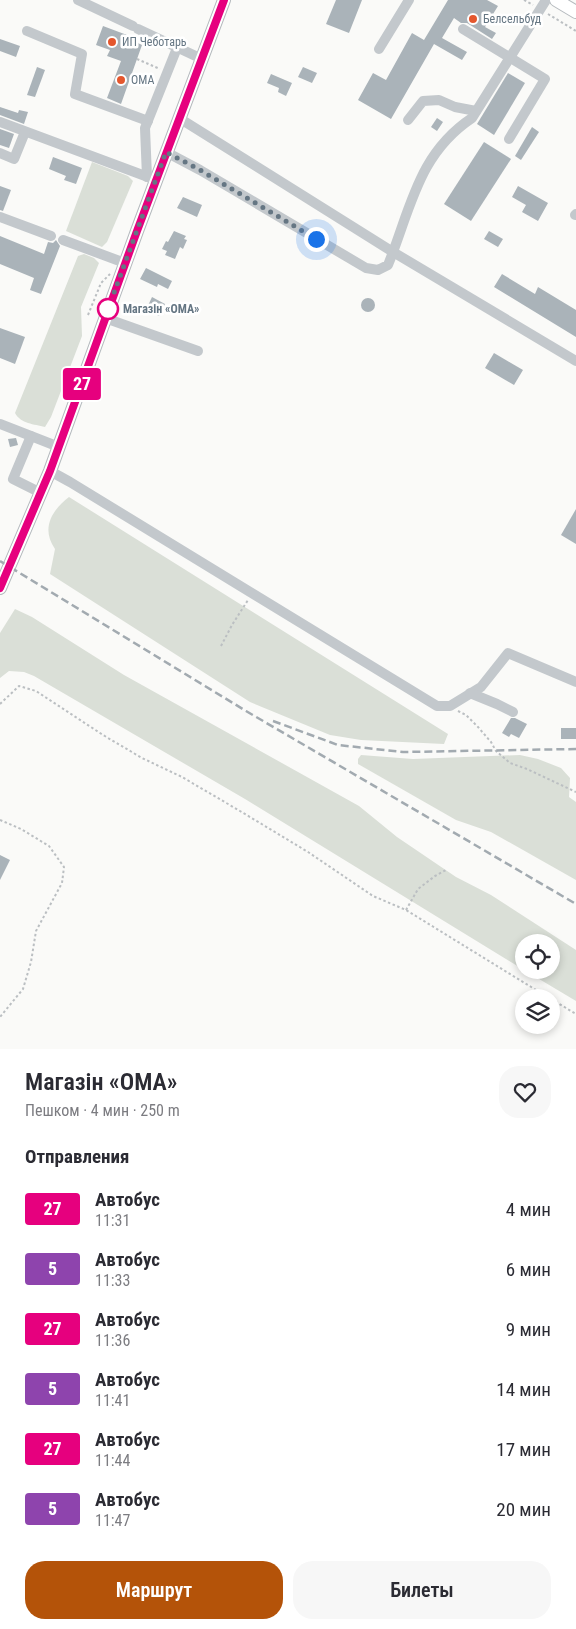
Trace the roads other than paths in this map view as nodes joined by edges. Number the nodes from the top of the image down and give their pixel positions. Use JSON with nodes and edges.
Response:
{"nodes":[{"id":1,"x":78,"y":0,"type":"edge"},
{"id":2,"x":224,"y":0,"type":"edge"},
{"id":3,"x":409,"y":0,"type":"edge"},
{"id":4,"x":556,"y":0,"type":"edge"},
{"id":5,"x":543,"y":5,"type":"edge"},
{"id":6,"x":576,"y":12,"type":"edge"},
{"id":7,"x":463,"y":29,"type":"dead end"},
{"id":8,"x":27,"y":31,"type":"dead end"},
{"id":9,"x":177,"y":48,"type":"junction"},
{"id":10,"x":379,"y":49,"type":"dead end"},
{"id":11,"x":510,"y":58,"type":"junction"},
{"id":12,"x":202,"y":60,"type":"junction"},
{"id":13,"x":476,"y":111,"type":"junction"},
{"id":14,"x":180,"y":118,"type":"junction"},
{"id":15,"x":408,"y":120,"type":"dead end"},
{"id":16,"x":148,"y":121,"type":"junction"},
{"id":17,"x":0,"y":122,"type":"edge"},
{"id":18,"x":25,"y":132,"type":"junction"},
{"id":19,"x":508,"y":140,"type":"dead end"},
{"id":20,"x":166,"y":152,"type":"junction"},
{"id":21,"x":0,"y":153,"type":"edge"},
{"id":22,"x":151,"y":179,"type":"junction"},
{"id":23,"x":0,"y":217,"type":"edge"},
{"id":24,"x":51,"y":236,"type":"dead end"},
{"id":25,"x":62,"y":240,"type":"dead end"},
{"id":26,"x":393,"y":252,"type":"junction"},
{"id":27,"x":125,"y":263,"type":"junction"},
{"id":28,"x":105,"y":318,"type":"junction"},
{"id":29,"x":198,"y":351,"type":"dead end"},
{"id":30,"x":576,"y":361,"type":"edge"},
{"id":31,"x":0,"y":424,"type":"edge"},
{"id":32,"x":31,"y":436,"type":"junction"},
{"id":33,"x":59,"y":447,"type":"junction"},
{"id":34,"x":50,"y":471,"type":"junction"},
{"id":35,"x":41,"y":493,"type":"junction"},
{"id":36,"x":0,"y":588,"type":"edge"},
{"id":37,"x":576,"y":682,"type":"edge"},
{"id":38,"x":470,"y":693,"type":"junction"},
{"id":39,"x":513,"y":712,"type":"dead end"}],
"edges":[{"from":1,"to":9,"type":"street"},
{"from":2,"to":12,"type":"main road"},
{"from":3,"to":10,"type":"street"},
{"from":4,"to":6,"type":"main road"},
{"from":5,"to":11,"type":"street"},
{"from":7,"to":11,"type":"street"},
{"from":8,"to":16,"type":"street"},
{"from":9,"to":12,"type":"street"},
{"from":9,"to":16,"type":"street"},
{"from":11,"to":13,"type":"street"},
{"from":11,"to":19,"type":"street"},
{"from":12,"to":14,"type":"main road"},
{"from":13,"to":15,"type":"street"},
{"from":13,"to":26,"type":"street"},
{"from":14,"to":20,"type":"main road"},
{"from":14,"to":26,"type":"street"},
{"from":16,"to":22,"type":"street"},
{"from":17,"to":18,"type":"street"},
{"from":18,"to":21,"type":"street"},
{"from":18,"to":22,"type":"street"},
{"from":20,"to":22,"type":"main road"},
{"from":20,"to":26,"type":"street"},
{"from":22,"to":27,"type":"main road"},
{"from":23,"to":24,"type":"street"},
{"from":25,"to":27,"type":"street"},
{"from":26,"to":30,"type":"street"},
{"from":27,"to":28,"type":"main road"},
{"from":28,"to":29,"type":"street"},
{"from":28,"to":33,"type":"main road"},
{"from":31,"to":32,"type":"street"},
{"from":32,"to":33,"type":"street"},
{"from":32,"to":35,"type":"street"},
{"from":33,"to":34,"type":"main road"},
{"from":34,"to":35,"type":"main road"},
{"from":34,"to":38,"type":"street"},
{"from":35,"to":36,"type":"main road"},
{"from":37,"to":38,"type":"street"},
{"from":38,"to":39,"type":"street"}]}
